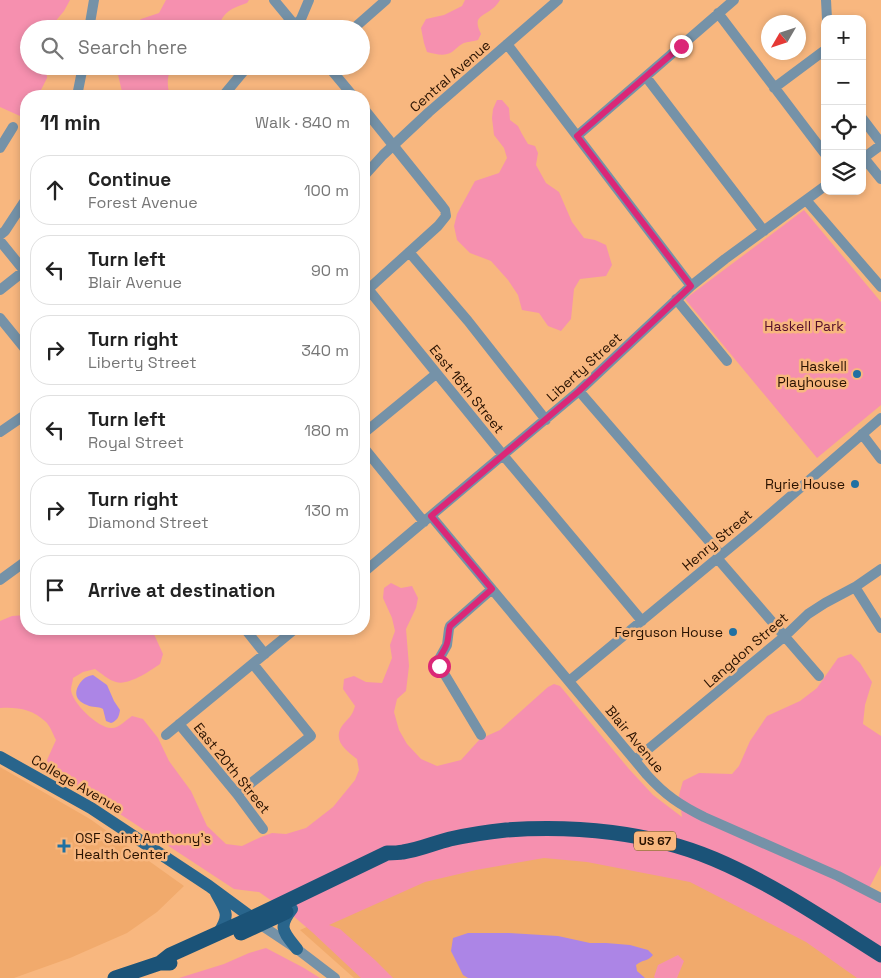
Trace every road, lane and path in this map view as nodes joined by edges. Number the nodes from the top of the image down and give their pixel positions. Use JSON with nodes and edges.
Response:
{"nodes":[{"id":1,"x":94,"y":0,"type":"edge"},
{"id":2,"x":274,"y":0,"type":"edge"},
{"id":3,"x":309,"y":0,"type":"edge"},
{"id":4,"x":386,"y":0,"type":"edge"},
{"id":5,"x":558,"y":0,"type":"edge"},
{"id":6,"x":734,"y":0,"type":"edge"},
{"id":7,"x":826,"y":0,"type":"edge"},
{"id":8,"x":718,"y":14,"type":"junction"},
{"id":9,"x":827,"y":15,"type":"edge"},
{"id":10,"x":91,"y":20,"type":"edge"},
{"id":11,"x":290,"y":20,"type":"edge"},
{"id":12,"x":300,"y":20,"type":"edge"},
{"id":13,"x":363,"y":20,"type":"edge"},
{"id":14,"x":507,"y":44,"type":"junction"},
{"id":15,"x":821,"y":53,"type":"edge"},
{"id":16,"x":82,"y":75,"type":"edge"},
{"id":17,"x":241,"y":75,"type":"edge"},
{"id":18,"x":336,"y":75,"type":"edge"},
{"id":19,"x":646,"y":77,"type":"junction"},
{"id":20,"x":774,"y":88,"type":"junction"},
{"id":21,"x":79,"y":90,"type":"edge"},
{"id":22,"x":228,"y":90,"type":"edge"},
{"id":23,"x":348,"y":90,"type":"edge"},
{"id":24,"x":370,"y":116,"type":"edge"},
{"id":25,"x":866,"y":123,"type":"edge"},
{"id":26,"x":13,"y":127,"type":"dead end"},
{"id":27,"x":577,"y":136,"type":"junction"},
{"id":28,"x":881,"y":144,"type":"edge"},
{"id":29,"x":393,"y":145,"type":"junction"},
{"id":30,"x":0,"y":148,"type":"edge"},
{"id":31,"x":822,"y":150,"type":"edge"},
{"id":32,"x":866,"y":156,"type":"edge"},
{"id":33,"x":866,"y":162,"type":"edge"},
{"id":34,"x":370,"y":170,"type":"edge"},
{"id":35,"x":881,"y":179,"type":"edge"},
{"id":36,"x":821,"y":189,"type":"edge"},
{"id":37,"x":806,"y":200,"type":"junction"},
{"id":38,"x":20,"y":208,"type":"edge"},
{"id":39,"x":764,"y":231,"type":"junction"},
{"id":40,"x":0,"y":235,"type":"edge"},
{"id":41,"x":0,"y":241,"type":"edge"},
{"id":42,"x":410,"y":252,"type":"junction"},
{"id":43,"x":20,"y":266,"type":"edge"},
{"id":44,"x":881,"y":269,"type":"edge"},
{"id":45,"x":20,"y":276,"type":"edge"},
{"id":46,"x":872,"y":277,"type":"junction"},
{"id":47,"x":691,"y":286,"type":"junction"},
{"id":48,"x":370,"y":287,"type":"edge"},
{"id":49,"x":881,"y":287,"type":"edge"},
{"id":50,"x":0,"y":290,"type":"edge"},
{"id":51,"x":370,"y":296,"type":"edge"},
{"id":52,"x":676,"y":299,"type":"junction"},
{"id":53,"x":0,"y":318,"type":"edge"},
{"id":54,"x":20,"y":343,"type":"edge"},
{"id":55,"x":727,"y":361,"type":"dead end"},
{"id":56,"x":436,"y":374,"type":"junction"},
{"id":57,"x":579,"y":391,"type":"junction"},
{"id":58,"x":20,"y":418,"type":"edge"},
{"id":59,"x":881,"y":418,"type":"edge"},
{"id":60,"x":546,"y":420,"type":"junction"},
{"id":61,"x":370,"y":428,"type":"edge"},
{"id":62,"x":0,"y":432,"type":"edge"},
{"id":63,"x":862,"y":434,"type":"junction"},
{"id":64,"x":370,"y":455,"type":"edge"},
{"id":65,"x":503,"y":455,"type":"junction"},
{"id":66,"x":881,"y":459,"type":"edge"},
{"id":67,"x":428,"y":519,"type":"junction"},
{"id":68,"x":719,"y":557,"type":"junction"},
{"id":69,"x":20,"y":565,"type":"edge"},
{"id":70,"x":370,"y":567,"type":"edge"},
{"id":71,"x":881,"y":569,"type":"edge"},
{"id":72,"x":0,"y":580,"type":"edge"},
{"id":73,"x":855,"y":587,"type":"junction"},
{"id":74,"x":492,"y":589,"type":"junction"},
{"id":75,"x":642,"y":621,"type":"junction"},
{"id":76,"x":881,"y":628,"type":"edge"},
{"id":77,"x":250,"y":635,"type":"edge"},
{"id":78,"x":288,"y":635,"type":"edge"},
{"id":79,"x":785,"y":636,"type":"junction"},
{"id":80,"x":264,"y":654,"type":"junction"},
{"id":81,"x":253,"y":664,"type":"junction"},
{"id":82,"x":819,"y":676,"type":"dead end"},
{"id":83,"x":569,"y":681,"type":"junction"},
{"id":84,"x":179,"y":724,"type":"junction"},
{"id":85,"x":166,"y":734,"type":"dead end"},
{"id":86,"x":481,"y":735,"type":"dead end"},
{"id":87,"x":0,"y":757,"type":"edge"},
{"id":88,"x":635,"y":760,"type":"junction"},
{"id":89,"x":237,"y":794,"type":"junction"},
{"id":90,"x":263,"y":828,"type":"dead end"},
{"id":91,"x":403,"y":852,"type":"junction"},
{"id":92,"x":213,"y":889,"type":"junction"},
{"id":93,"x":881,"y":898,"type":"edge"},
{"id":94,"x":292,"y":908,"type":"junction"},
{"id":95,"x":257,"y":921,"type":"junction"},
{"id":96,"x":219,"y":932,"type":"junction"},
{"id":97,"x":298,"y":949,"type":"junction"},
{"id":98,"x":881,"y":955,"type":"edge"},
{"id":99,"x":160,"y":963,"type":"junction"},
{"id":100,"x":115,"y":978,"type":"edge"},
{"id":101,"x":335,"y":978,"type":"edge"}],
"edges":[{"from":1,"to":10,"type":"street"},
{"from":2,"to":11,"type":"street"},
{"from":3,"to":12,"type":"street"},
{"from":4,"to":13,"type":"street"},
{"from":5,"to":14,"type":"street","name":"Central Avenue"},
{"from":6,"to":8,"type":"street"},
{"from":7,"to":9,"type":"street"},
{"from":8,"to":19,"type":"street"},
{"from":8,"to":20,"type":"street"},
{"from":14,"to":27,"type":"street"},
{"from":14,"to":29,"type":"street","name":"Central Avenue"},
{"from":15,"to":20,"type":"street"},
{"from":16,"to":21,"type":"street"},
{"from":17,"to":22,"type":"street"},
{"from":18,"to":23,"type":"street"},
{"from":19,"to":27,"type":"street"},
{"from":19,"to":39,"type":"street"},
{"from":20,"to":31,"type":"street"},
{"from":24,"to":29,"type":"street"},
{"from":25,"to":28,"type":"street"},
{"from":26,"to":30,"type":"street"},
{"from":27,"to":47,"type":"street"},
{"from":28,"to":32,"type":"street"},
{"from":29,"to":34,"type":"street","name":"Central Avenue"},
{"from":29,"to":42,"type":"street"},
{"from":33,"to":35,"type":"street"},
{"from":36,"to":37,"type":"street","name":"Liberty Street"},
{"from":37,"to":39,"type":"street","name":"Liberty Street"},
{"from":37,"to":46,"type":"street"},
{"from":38,"to":40,"type":"street"},
{"from":39,"to":47,"type":"street","name":"Liberty Street"},
{"from":41,"to":43,"type":"street"},
{"from":42,"to":48,"type":"street"},
{"from":42,"to":60,"type":"street"},
{"from":44,"to":46,"type":"street"},
{"from":45,"to":50,"type":"street"},
{"from":46,"to":49,"type":"street"},
{"from":47,"to":52,"type":"street","name":"Liberty Street"},
{"from":51,"to":56,"type":"street","name":"East 16th Street"},
{"from":52,"to":55,"type":"street"},
{"from":52,"to":57,"type":"street","name":"Liberty Street"},
{"from":53,"to":54,"type":"street"},
{"from":56,"to":61,"type":"street"},
{"from":56,"to":65,"type":"street","name":"East 16th Street"},
{"from":57,"to":60,"type":"street","name":"Liberty Street"},
{"from":57,"to":68,"type":"street"},
{"from":58,"to":62,"type":"street"},
{"from":59,"to":63,"type":"street","name":"Henry Street"},
{"from":60,"to":65,"type":"street","name":"Liberty Street"},
{"from":63,"to":66,"type":"street"},
{"from":63,"to":68,"type":"street","name":"Henry Street"},
{"from":64,"to":67,"type":"street","name":"Blair Avenue"},
{"from":65,"to":67,"type":"street","name":"Liberty Street"},
{"from":65,"to":75,"type":"street","name":"East 16th Street"},
{"from":67,"to":70,"type":"street","name":"Liberty Street"},
{"from":67,"to":74,"type":"street","name":"Blair Avenue"},
{"from":68,"to":75,"type":"street","name":"Henry Street"},
{"from":68,"to":79,"type":"street"},
{"from":69,"to":72,"type":"street"},
{"from":71,"to":73,"type":"street","name":"Langdon Street"},
{"from":73,"to":76,"type":"street"},
{"from":73,"to":79,"type":"street","name":"Langdon Street"},
{"from":74,"to":83,"type":"street","name":"Blair Avenue"},
{"from":74,"to":86,"type":"street"},
{"from":75,"to":83,"type":"street","name":"Henry Street"},
{"from":77,"to":80,"type":"street"},
{"from":78,"to":80,"type":"street"},
{"from":79,"to":82,"type":"street"},
{"from":79,"to":88,"type":"street","name":"Langdon Street"},
{"from":80,"to":81,"type":"street"},
{"from":81,"to":84,"type":"street"},
{"from":81,"to":89,"type":"street"},
{"from":83,"to":88,"type":"street","name":"Blair Avenue"},
{"from":84,"to":85,"type":"street"},
{"from":84,"to":89,"type":"street","name":"East 20th Street"},
{"from":87,"to":92,"type":"main road","name":"College Avenue"},
{"from":88,"to":93,"type":"street","name":"Blair Avenue"},
{"from":89,"to":90,"type":"street","name":"East 20th Street"},
{"from":91,"to":94,"type":"highway","number":"US 67"},
{"from":91,"to":95,"type":"highway","number":"US 67"},
{"from":91,"to":98,"type":"highway","number":"US 67"},
{"from":92,"to":95,"type":"main road","name":"College Avenue"},
{"from":92,"to":96,"type":"main road"},
{"from":94,"to":95,"type":"highway","number":"US 67"},
{"from":94,"to":97,"type":"main road"},
{"from":95,"to":96,"type":"highway","number":"US 67"},
{"from":95,"to":97,"type":"street"},
{"from":95,"to":99,"type":"highway","number":"US 67"},
{"from":96,"to":99,"type":"highway","number":"US 67"},
{"from":97,"to":101,"type":"street"},
{"from":99,"to":100,"type":"highway","number":"US 67"}]}
